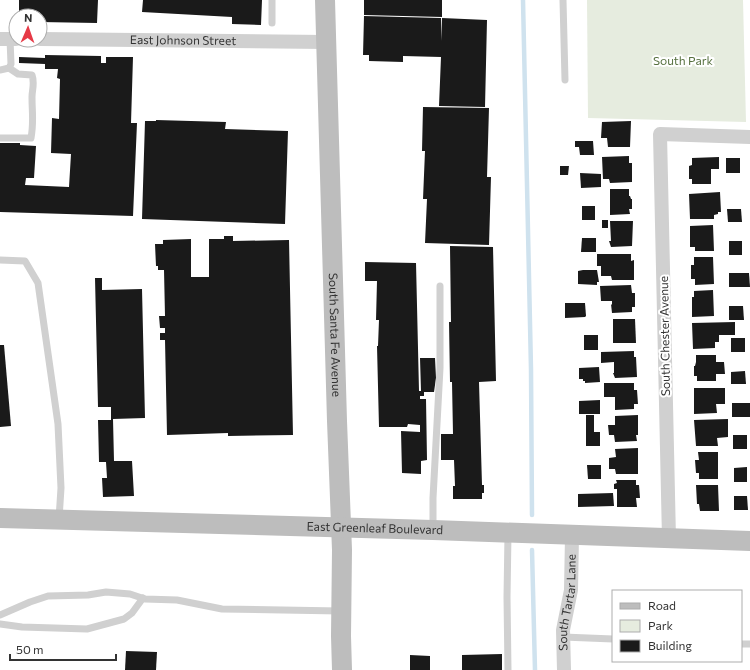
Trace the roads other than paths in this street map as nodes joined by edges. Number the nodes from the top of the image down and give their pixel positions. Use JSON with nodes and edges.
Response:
{"nodes":[{"id":1,"x":272,"y":0,"type":"edge"},
{"id":2,"x":325,"y":0,"type":"edge"},
{"id":3,"x":563,"y":0,"type":"edge"},
{"id":4,"x":272,"y":23,"type":"dead end"},
{"id":5,"x":48,"y":39,"type":"edge"},
{"id":6,"x":326,"y":42,"type":"junction"},
{"id":7,"x":10,"y":48,"type":"edge"},
{"id":8,"x":9,"y":68,"type":"junction"},
{"id":9,"x":0,"y":70,"type":"edge"},
{"id":10,"x":565,"y":80,"type":"dead end"},
{"id":11,"x":750,"y":137,"type":"edge"},
{"id":12,"x":0,"y":138,"type":"edge"},
{"id":13,"x":0,"y":260,"type":"edge"},
{"id":14,"x":440,"y":286,"type":"dead end"},
{"id":15,"x":0,"y":518,"type":"edge"},
{"id":16,"x":59,"y":520,"type":"junction"},
{"id":17,"x":341,"y":528,"type":"junction"},
{"id":18,"x":433,"y":530,"type":"junction"},
{"id":19,"x":508,"y":533,"type":"junction"},
{"id":20,"x":572,"y":536,"type":"junction"},
{"id":21,"x":669,"y":538,"type":"junction"},
{"id":22,"x":750,"y":542,"type":"edge"},
{"id":23,"x":143,"y":598,"type":"junction"},
{"id":24,"x":341,"y":611,"type":"junction"},
{"id":25,"x":0,"y":615,"type":"edge"},
{"id":26,"x":0,"y":624,"type":"edge"},
{"id":27,"x":564,"y":638,"type":"junction"},
{"id":28,"x":612,"y":639,"type":"edge"},
{"id":29,"x":342,"y":670,"type":"edge"},
{"id":30,"x":508,"y":670,"type":"edge"},
{"id":31,"x":564,"y":670,"type":"edge"}],
"edges":[{"from":1,"to":4,"type":"lane"},
{"from":2,"to":6,"type":"street","name":"South Santa Fe Avenue"},
{"from":3,"to":10,"type":"lane"},
{"from":5,"to":6,"type":"street","name":"East Johnson Street"},
{"from":6,"to":17,"type":"street","name":"South Santa Fe Avenue"},
{"from":7,"to":8,"type":"lane"},
{"from":8,"to":9,"type":"lane"},
{"from":8,"to":12,"type":"lane"},
{"from":11,"to":21,"type":"street","name":"South Chester Avenue"},
{"from":13,"to":16,"type":"lane"},
{"from":14,"to":18,"type":"lane"},
{"from":15,"to":16,"type":"street","name":"East Greenleaf Boulevard"},
{"from":16,"to":17,"type":"street","name":"East Greenleaf Boulevard"},
{"from":17,"to":18,"type":"street","name":"East Greenleaf Boulevard"},
{"from":17,"to":24,"type":"street","name":"South Santa Fe Avenue"},
{"from":18,"to":19,"type":"street","name":"East Greenleaf Boulevard"},
{"from":19,"to":20,"type":"street","name":"East Greenleaf Boulevard"},
{"from":19,"to":30,"type":"lane"},
{"from":20,"to":21,"type":"street","name":"East Greenleaf Boulevard"},
{"from":20,"to":27,"type":"street","name":"South Tartar Lane"},
{"from":21,"to":22,"type":"street","name":"East Greenleaf Boulevard"},
{"from":23,"to":24,"type":"lane"},
{"from":23,"to":25,"type":"lane"},
{"from":23,"to":26,"type":"lane"},
{"from":24,"to":29,"type":"street","name":"South Santa Fe Avenue"},
{"from":27,"to":28,"type":"lane"},
{"from":27,"to":31,"type":"street","name":"South Tartar Lane"}]}
